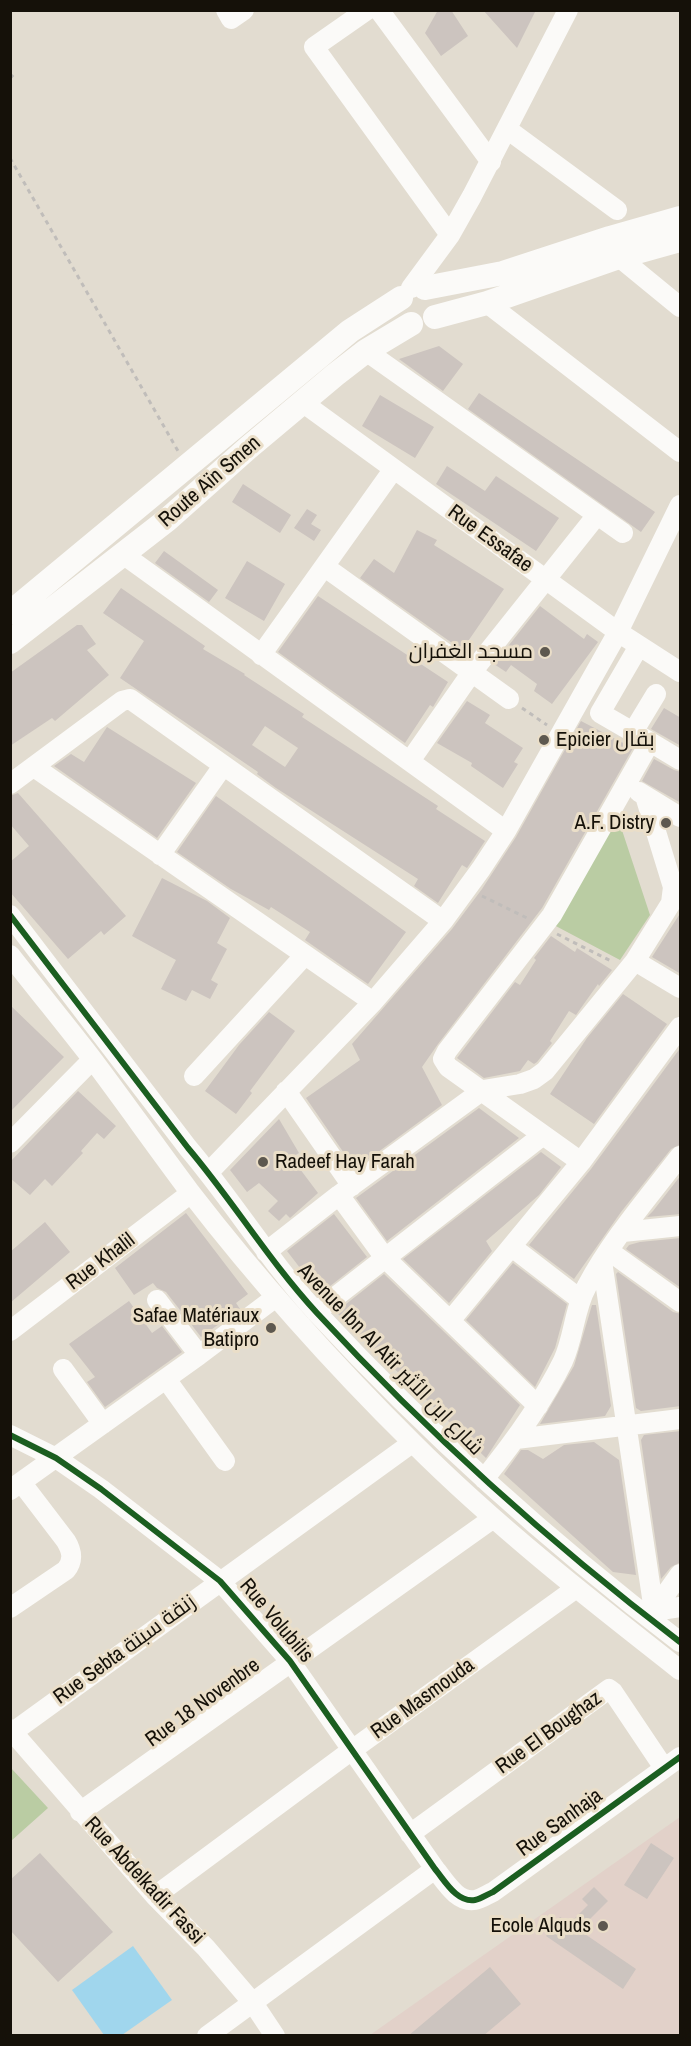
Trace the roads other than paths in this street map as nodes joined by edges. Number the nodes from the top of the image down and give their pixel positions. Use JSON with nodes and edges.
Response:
{"nodes":[{"id":1,"x":226,"y":10,"type":"edge"},
{"id":2,"x":244,"y":10,"type":"edge"},
{"id":3,"x":366,"y":10,"type":"edge"},
{"id":4,"x":379,"y":10,"type":"edge"},
{"id":5,"x":568,"y":10,"type":"edge"},
{"id":6,"x":507,"y":129,"type":"junction"},
{"id":7,"x":491,"y":162,"type":"junction"},
{"id":8,"x":617,"y":210,"type":"dead end"},
{"id":9,"x":681,"y":218,"type":"edge"},
{"id":10,"x":450,"y":235,"type":"junction"},
{"id":11,"x":681,"y":240,"type":"edge"},
{"id":12,"x":619,"y":257,"type":"junction"},
{"id":13,"x":412,"y":291,"type":"junction"},
{"id":14,"x":487,"y":303,"type":"junction"},
{"id":15,"x":681,"y":307,"type":"edge"},
{"id":16,"x":435,"y":317,"type":"junction"},
{"id":17,"x":411,"y":324,"type":"junction"},
{"id":18,"x":366,"y":351,"type":"junction"},
{"id":19,"x":302,"y":402,"type":"junction"},
{"id":20,"x":681,"y":452,"type":"edge"},
{"id":21,"x":393,"y":470,"type":"junction"},
{"id":22,"x":681,"y":505,"type":"edge"},
{"id":23,"x":597,"y":515,"type":"junction"},
{"id":24,"x":623,"y":533,"type":"dead end"},
{"id":25,"x":124,"y":555,"type":"junction"},
{"id":26,"x":325,"y":567,"type":"junction"},
{"id":27,"x":546,"y":579,"type":"junction"},
{"id":28,"x":10,"y":613,"type":"edge"},
{"id":29,"x":618,"y":632,"type":"junction"},
{"id":30,"x":10,"y":642,"type":"edge"},
{"id":31,"x":639,"y":646,"type":"junction"},
{"id":32,"x":261,"y":655,"type":"junction"},
{"id":33,"x":679,"y":667,"type":"edge"},
{"id":34,"x":472,"y":672,"type":"junction"},
{"id":35,"x":656,"y":694,"type":"dead end"},
{"id":36,"x":509,"y":699,"type":"road end"},
{"id":37,"x":642,"y":737,"type":"junction"},
{"id":38,"x":681,"y":760,"type":"edge"},
{"id":39,"x":410,"y":761,"type":"junction"},
{"id":40,"x":223,"y":766,"type":"junction"},
{"id":41,"x":34,"y":767,"type":"junction"},
{"id":42,"x":10,"y":784,"type":"edge"},
{"id":43,"x":625,"y":784,"type":"junction"},
{"id":44,"x":645,"y":796,"type":"junction"},
{"id":45,"x":681,"y":817,"type":"edge"},
{"id":46,"x":506,"y":831,"type":"junction"},
{"id":47,"x":160,"y":855,"type":"junction"},
{"id":48,"x":10,"y":915,"type":"edge"},
{"id":49,"x":442,"y":921,"type":"junction"},
{"id":50,"x":305,"y":955,"type":"junction"},
{"id":51,"x":12,"y":961,"type":"edge"},
{"id":52,"x":635,"y":961,"type":"junction"},
{"id":53,"x":681,"y":988,"type":"edge"},
{"id":54,"x":373,"y":1002,"type":"junction"},
{"id":55,"x":681,"y":1028,"type":"edge"},
{"id":56,"x":92,"y":1060,"type":"junction"},
{"id":57,"x":194,"y":1076,"type":"dead end"},
{"id":58,"x":483,"y":1090,"type":"junction"},
{"id":59,"x":286,"y":1091,"type":"junction"},
{"id":60,"x":543,"y":1136,"type":"junction"},
{"id":61,"x":10,"y":1143,"type":"edge"},
{"id":62,"x":681,"y":1156,"type":"edge"},
{"id":63,"x":581,"y":1162,"type":"junction"},
{"id":64,"x":209,"y":1172,"type":"junction"},
{"id":65,"x":345,"y":1190,"type":"junction"},
{"id":66,"x":191,"y":1193,"type":"junction"},
{"id":67,"x":681,"y":1226,"type":"edge"},
{"id":68,"x":622,"y":1232,"type":"junction"},
{"id":69,"x":512,"y":1246,"type":"junction"},
{"id":70,"x":266,"y":1252,"type":"junction"},
{"id":71,"x":605,"y":1256,"type":"junction"},
{"id":72,"x":385,"y":1258,"type":"junction"},
{"id":73,"x":276,"y":1297,"type":"junction"},
{"id":74,"x":157,"y":1299,"type":"dead end"},
{"id":75,"x":581,"y":1300,"type":"junction"},
{"id":76,"x":681,"y":1302,"type":"edge"},
{"id":77,"x":316,"y":1312,"type":"junction"},
{"id":78,"x":450,"y":1321,"type":"junction"},
{"id":79,"x":10,"y":1331,"type":"edge"},
{"id":80,"x":199,"y":1355,"type":"junction"},
{"id":81,"x":63,"y":1369,"type":"dead end"},
{"id":82,"x":166,"y":1379,"type":"junction"},
{"id":83,"x":538,"y":1406,"type":"junction"},
{"id":84,"x":681,"y":1419,"type":"edge"},
{"id":85,"x":102,"y":1424,"type":"junction"},
{"id":86,"x":626,"y":1425,"type":"junction"},
{"id":87,"x":10,"y":1435,"type":"edge"},
{"id":88,"x":516,"y":1439,"type":"junction"},
{"id":89,"x":412,"y":1443,"type":"junction"},
{"id":90,"x":56,"y":1458,"type":"junction"},
{"id":91,"x":225,"y":1461,"type":"dead end"},
{"id":92,"x":484,"y":1479,"type":"junction"},
{"id":93,"x":16,"y":1486,"type":"edge"},
{"id":94,"x":492,"y":1519,"type":"junction"},
{"id":95,"x":681,"y":1574,"type":"edge"},
{"id":96,"x":220,"y":1581,"type":"junction"},
{"id":97,"x":576,"y":1589,"type":"junction"},
{"id":98,"x":681,"y":1607,"type":"edge"},
{"id":99,"x":10,"y":1608,"type":"edge"},
{"id":100,"x":651,"y":1614,"type":"junction"},
{"id":101,"x":681,"y":1642,"type":"edge"},
{"id":102,"x":290,"y":1661,"type":"junction"},
{"id":103,"x":681,"y":1670,"type":"edge"},
{"id":104,"x":12,"y":1731,"type":"edge"},
{"id":105,"x":352,"y":1750,"type":"junction"},
{"id":106,"x":681,"y":1756,"type":"edge"},
{"id":107,"x":664,"y":1768,"type":"junction"},
{"id":108,"x":80,"y":1812,"type":"junction"},
{"id":109,"x":411,"y":1834,"type":"junction"},
{"id":110,"x":435,"y":1869,"type":"junction"},
{"id":111,"x":454,"y":1892,"type":"joint"},
{"id":112,"x":155,"y":1896,"type":"junction"},
{"id":113,"x":253,"y":2003,"type":"junction"},
{"id":114,"x":207,"y":2036,"type":"edge"},
{"id":115,"x":275,"y":2036,"type":"edge"}],
"edges":[{"from":1,"to":2,"type":"street"},
{"from":3,"to":10,"type":"street"},
{"from":4,"to":7,"type":"street"},
{"from":5,"to":6,"type":"street"},
{"from":6,"to":7,"type":"street"},
{"from":6,"to":8,"type":"street"},
{"from":7,"to":10,"type":"street"},
{"from":9,"to":13,"type":"main road","name":"Route Aïn Smen"},
{"from":10,"to":13,"type":"street"},
{"from":11,"to":12,"type":"main road"},
{"from":12,"to":14,"type":"main road"},
{"from":12,"to":15,"type":"street"},
{"from":13,"to":16,"type":"main road"},
{"from":13,"to":17,"type":"main road"},
{"from":13,"to":28,"type":"main road","name":"Route Aïn Smen"},
{"from":14,"to":16,"type":"main road"},
{"from":14,"to":20,"type":"street"},
{"from":16,"to":17,"type":"main road"},
{"from":17,"to":18,"type":"main road","name":"Route Aïn Smen"},
{"from":18,"to":19,"type":"main road","name":"Route Aïn Smen"},
{"from":18,"to":23,"type":"street"},
{"from":19,"to":21,"type":"street","name":"Rue Essafae"},
{"from":19,"to":25,"type":"main road","name":"Route Aïn Smen"},
{"from":21,"to":26,"type":"street"},
{"from":21,"to":27,"type":"street","name":"Rue Essafae"},
{"from":22,"to":29,"type":"street"},
{"from":23,"to":24,"type":"street"},
{"from":23,"to":27,"type":"street"},
{"from":25,"to":30,"type":"main road","name":"Route Aïn Smen"},
{"from":25,"to":32,"type":"street"},
{"from":26,"to":32,"type":"street"},
{"from":26,"to":34,"type":"street"},
{"from":27,"to":29,"type":"street","name":"Rue Essafae"},
{"from":27,"to":34,"type":"street"},
{"from":29,"to":31,"type":"street","name":"Rue Essafae"},
{"from":29,"to":46,"type":"street"},
{"from":31,"to":33,"type":"street","name":"Rue Essafae"},
{"from":31,"to":37,"type":"street"},
{"from":32,"to":39,"type":"street"},
{"from":34,"to":36,"type":"street"},
{"from":34,"to":39,"type":"street"},
{"from":35,"to":37,"type":"street"},
{"from":37,"to":38,"type":"street"},
{"from":37,"to":43,"type":"street"},
{"from":39,"to":46,"type":"street"},
{"from":40,"to":41,"type":"street"},
{"from":40,"to":47,"type":"street"},
{"from":40,"to":49,"type":"street"},
{"from":41,"to":42,"type":"street"},
{"from":41,"to":47,"type":"street"},
{"from":43,"to":44,"type":"street"},
{"from":43,"to":58,"type":"street"},
{"from":44,"to":45,"type":"street"},
{"from":44,"to":52,"type":"street"},
{"from":46,"to":49,"type":"street"},
{"from":47,"to":50,"type":"street"},
{"from":48,"to":64,"type":"street","name":"Avenue Ibn Al Atir شارع ابن الأثير"},
{"from":49,"to":54,"type":"street"},
{"from":50,"to":54,"type":"street"},
{"from":50,"to":57,"type":"street"},
{"from":51,"to":56,"type":"street","name":"Avenue Ibn Al Atir شارع ابن الأثير"},
{"from":52,"to":53,"type":"street"},
{"from":52,"to":58,"type":"street"},
{"from":54,"to":59,"type":"street"},
{"from":55,"to":63,"type":"street"},
{"from":56,"to":61,"type":"street"},
{"from":56,"to":66,"type":"street","name":"Avenue Ibn Al Atir شارع ابن الأثير"},
{"from":58,"to":60,"type":"street"},
{"from":58,"to":65,"type":"street"},
{"from":59,"to":64,"type":"street"},
{"from":59,"to":65,"type":"street"},
{"from":60,"to":63,"type":"street"},
{"from":60,"to":72,"type":"street"},
{"from":62,"to":68,"type":"street"},
{"from":63,"to":69,"type":"street"},
{"from":64,"to":70,"type":"street","name":"Avenue Ibn Al Atir شارع ابن الأثير"},
{"from":65,"to":70,"type":"street"},
{"from":65,"to":72,"type":"street"},
{"from":66,"to":73,"type":"street","name":"Avenue Ibn Al Atir شارع ابن الأثير"},
{"from":66,"to":79,"type":"street","name":"Rue Khalil"},
{"from":67,"to":68,"type":"street"},
{"from":68,"to":71,"type":"street"},
{"from":69,"to":75,"type":"street"},
{"from":69,"to":78,"type":"street"},
{"from":70,"to":77,"type":"street","name":"Avenue Ibn Al Atir شارع ابن الأثير"},
{"from":71,"to":75,"type":"street"},
{"from":71,"to":76,"type":"street"},
{"from":71,"to":86,"type":"street"},
{"from":72,"to":77,"type":"street"},
{"from":72,"to":78,"type":"street"},
{"from":73,"to":80,"type":"street"},
{"from":73,"to":89,"type":"street","name":"Avenue Ibn Al Atir شارع ابن الأثير"},
{"from":74,"to":80,"type":"street"},
{"from":75,"to":83,"type":"street"},
{"from":77,"to":92,"type":"street","name":"Avenue Ibn Al Atir شارع ابن الأثير"},
{"from":78,"to":83,"type":"street"},
{"from":80,"to":82,"type":"street"},
{"from":81,"to":85,"type":"street"},
{"from":82,"to":85,"type":"street"},
{"from":82,"to":91,"type":"street"},
{"from":83,"to":88,"type":"street"},
{"from":84,"to":86,"type":"street"},
{"from":85,"to":90,"type":"street"},
{"from":86,"to":88,"type":"street"},
{"from":86,"to":100,"type":"street"},
{"from":87,"to":90,"type":"street","name":"Rue Volubilis"},
{"from":88,"to":92,"type":"street"},
{"from":89,"to":94,"type":"street","name":"Avenue Ibn Al Atir شارع ابن الأثير"},
{"from":89,"to":96,"type":"street","name":"Rue Sebta زنقة سبتة"},
{"from":90,"to":93,"type":"street"},
{"from":90,"to":96,"type":"street","name":"Rue Volubilis"},
{"from":92,"to":100,"type":"street","name":"Avenue Ibn Al Atir شارع ابن الأثير"},
{"from":93,"to":99,"type":"street"},
{"from":94,"to":97,"type":"street","name":"Avenue Ibn Al Atir شارع ابن الأثير"},
{"from":94,"to":102,"type":"street","name":"Rue 18 Novenbre"},
{"from":95,"to":100,"type":"street"},
{"from":96,"to":102,"type":"street","name":"Rue Volubilis"},
{"from":96,"to":104,"type":"street","name":"Rue Sebta زنقة سبتة"},
{"from":97,"to":103,"type":"street","name":"Avenue Ibn Al Atir شارع ابن الأثير"},
{"from":97,"to":105,"type":"street","name":"Rue Masmouda"},
{"from":98,"to":100,"type":"street"},
{"from":100,"to":101,"type":"street","name":"Avenue Ibn Al Atir شارع ابن الأثير"},
{"from":102,"to":105,"type":"street","name":"Rue Volubilis"},
{"from":102,"to":108,"type":"street","name":"Rue 18 Novenbre"},
{"from":104,"to":108,"type":"street","name":"Rue Abdelkadir Fassi"},
{"from":105,"to":109,"type":"street","name":"Rue Volubilis"},
{"from":105,"to":112,"type":"street","name":"Rue Masmouda"},
{"from":106,"to":107,"type":"street","name":"Rue Sanhaja"},
{"from":107,"to":109,"type":"street","name":"Rue El Boughaz"},
{"from":107,"to":111,"type":"street","name":"Rue Sanhaja"},
{"from":108,"to":112,"type":"street","name":"Rue Abdelkadir Fassi"},
{"from":109,"to":110,"type":"street","name":"Rue Volubilis"},
{"from":110,"to":111,"type":"street","name":"Rue Volubilis"},
{"from":110,"to":113,"type":"street"},
{"from":112,"to":113,"type":"street","name":"Rue Abdelkadir Fassi"},
{"from":113,"to":114,"type":"street"},
{"from":113,"to":115,"type":"street","name":"Rue Abdelkadir Fassi"}]}
